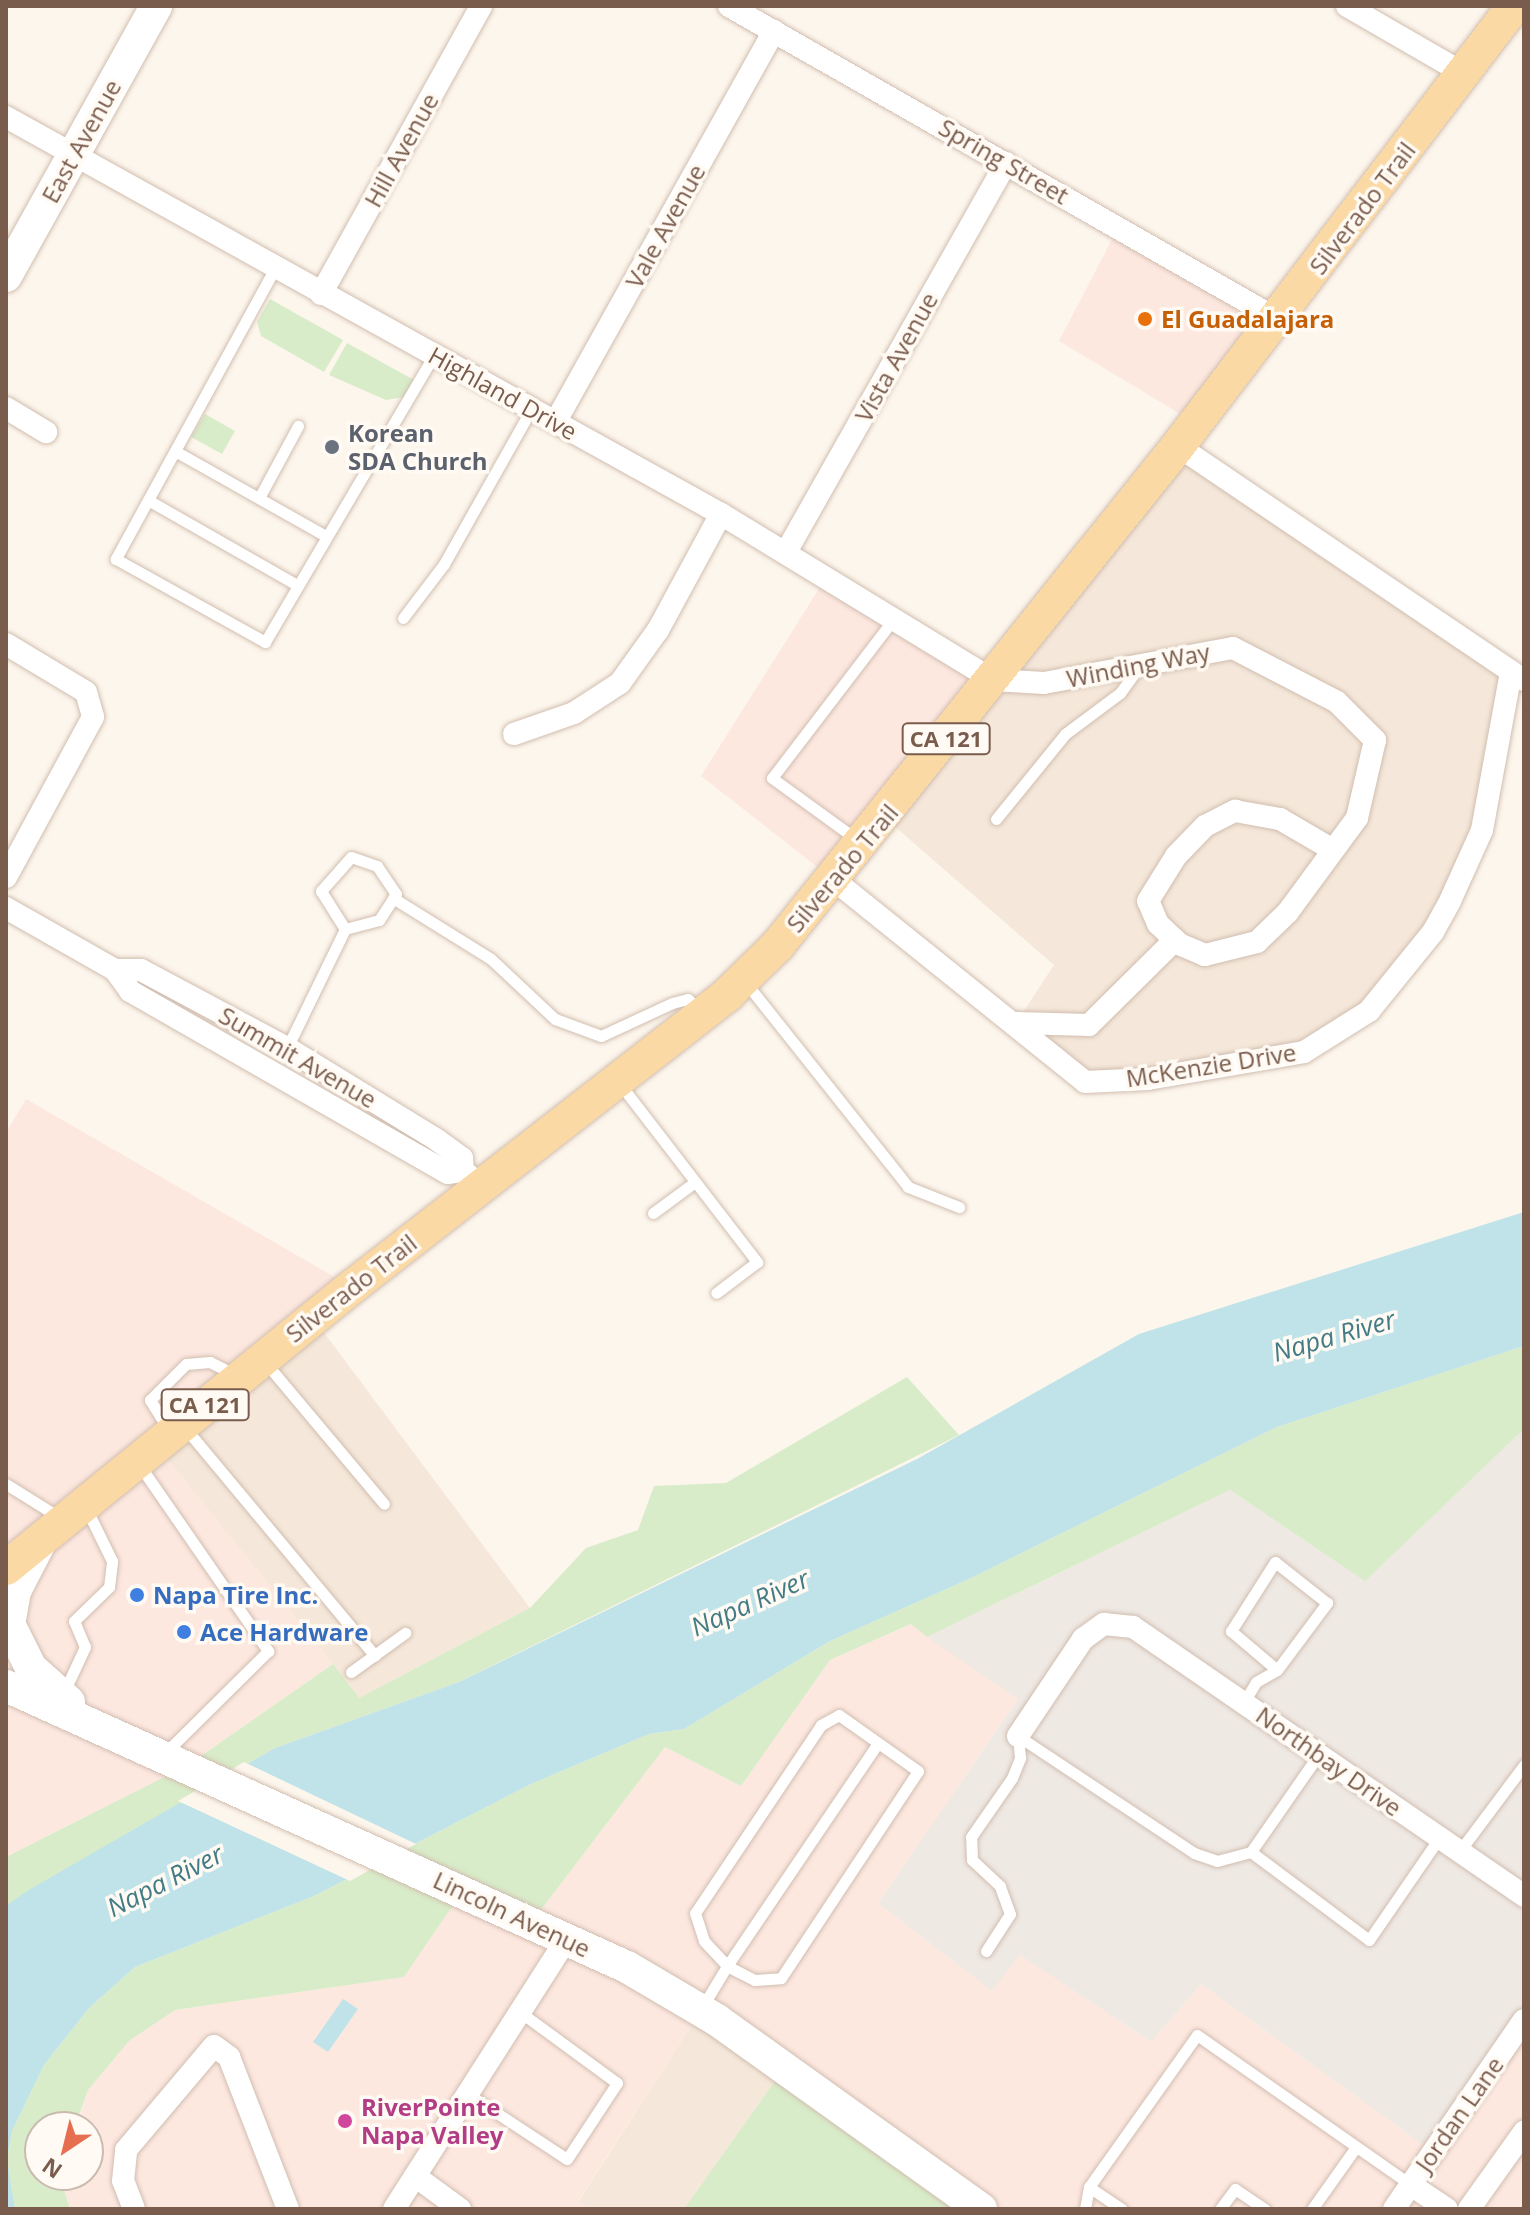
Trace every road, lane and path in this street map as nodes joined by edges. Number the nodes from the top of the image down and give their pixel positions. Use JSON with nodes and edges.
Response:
{"nodes":[{"id":1,"x":156,"y":6,"type":"edge"},
{"id":2,"x":481,"y":6,"type":"edge"},
{"id":3,"x":729,"y":6,"type":"edge"},
{"id":4,"x":1347,"y":6,"type":"edge"},
{"id":5,"x":1514,"y":6,"type":"edge"},
{"id":6,"x":774,"y":31,"type":"junction"},
{"id":7,"x":1465,"y":74,"type":"junction"},
{"id":8,"x":6,"y":117,"type":"edge"},
{"id":9,"x":73,"y":155,"type":"junction"},
{"id":10,"x":1006,"y":163,"type":"junction"},
{"id":11,"x":275,"y":268,"type":"junction"},
{"id":12,"x":6,"y":276,"type":"edge"},
{"id":13,"x":321,"y":294,"type":"junction"},
{"id":14,"x":1277,"y":319,"type":"junction"},
{"id":15,"x":434,"y":355,"type":"junction"},
{"id":16,"x":6,"y":408,"type":"edge"},
{"id":17,"x":532,"y":408,"type":"junction"},
{"id":18,"x":556,"y":421,"type":"junction"},
{"id":19,"x":298,"y":426,"type":"dead end"},
{"id":20,"x":46,"y":432,"type":"dead end"},
{"id":21,"x":1178,"y":446,"type":"junction"},
{"id":22,"x":175,"y":451,"type":"junction"},
{"id":23,"x":259,"y":498,"type":"junction"},
{"id":24,"x":148,"y":500,"type":"junction"},
{"id":25,"x":721,"y":514,"type":"junction"},
{"id":26,"x":326,"y":536,"type":"junction"},
{"id":27,"x":786,"y":552,"type":"junction"},
{"id":28,"x":297,"y":585,"type":"junction"},
{"id":29,"x":895,"y":617,"type":"junction"},
{"id":30,"x":403,"y":618,"type":"dead end"},
{"id":31,"x":6,"y":644,"type":"edge"},
{"id":32,"x":1141,"y":663,"type":"junction"},
{"id":33,"x":1517,"y":677,"type":"edge"},
{"id":34,"x":993,"y":680,"type":"junction"},
{"id":35,"x":514,"y":734,"type":"dead end"},
{"id":36,"x":996,"y":819,"type":"dead end"},
{"id":37,"x":863,"y":844,"type":"junction"},
{"id":38,"x":1333,"y":850,"type":"junction"},
{"id":39,"x":6,"y":877,"type":"edge"},
{"id":40,"x":834,"y":880,"type":"junction"},
{"id":41,"x":393,"y":898,"type":"junction"},
{"id":42,"x":6,"y":908,"type":"edge"},
{"id":43,"x":345,"y":929,"type":"junction"},
{"id":44,"x":1175,"y":940,"type":"junction"},
{"id":45,"x":115,"y":970,"type":"junction"},
{"id":46,"x":743,"y":979,"type":"junction"},
{"id":47,"x":702,"y":1014,"type":"junction"},
{"id":48,"x":1016,"y":1023,"type":"junction"},
{"id":49,"x":287,"y":1048,"type":"junction"},
{"id":50,"x":617,"y":1080,"type":"junction"},
{"id":51,"x":471,"y":1179,"type":"junction"},
{"id":52,"x":695,"y":1182,"type":"junction"},
{"id":53,"x":959,"y":1207,"type":"dead end"},
{"id":54,"x":653,"y":1213,"type":"dead end"},
{"id":55,"x":716,"y":1293,"type":"dead end"},
{"id":56,"x":251,"y":1368,"type":"junction"},
{"id":57,"x":176,"y":1428,"type":"junction"},
{"id":58,"x":136,"y":1460,"type":"junction"},
{"id":59,"x":6,"y":1484,"type":"edge"},
{"id":60,"x":384,"y":1504,"type":"dead end"},
{"id":61,"x":63,"y":1519,"type":"junction"},
{"id":62,"x":6,"y":1568,"type":"edge"},
{"id":63,"x":405,"y":1633,"type":"dead end"},
{"id":64,"x":375,"y":1656,"type":"junction"},
{"id":65,"x":1277,"y":1670,"type":"junction"},
{"id":66,"x":351,"y":1672,"type":"dead end"},
{"id":67,"x":6,"y":1686,"type":"edge"},
{"id":68,"x":61,"y":1697,"type":"junction"},
{"id":69,"x":1244,"y":1702,"type":"junction"},
{"id":70,"x":107,"y":1729,"type":"junction"},
{"id":71,"x":1018,"y":1736,"type":"junction"},
{"id":72,"x":878,"y":1743,"type":"junction"},
{"id":73,"x":1319,"y":1754,"type":"junction"},
{"id":74,"x":176,"y":1760,"type":"junction"},
{"id":75,"x":1524,"y":1765,"type":"edge"},
{"id":76,"x":1439,"y":1838,"type":"junction"},
{"id":77,"x":1251,"y":1852,"type":"junction"},
{"id":78,"x":1459,"y":1852,"type":"junction"},
{"id":79,"x":1524,"y":1896,"type":"edge"},
{"id":80,"x":566,"y":1940,"type":"junction"},
{"id":81,"x":986,"y":1951,"type":"dead end"},
{"id":82,"x":727,"y":1966,"type":"junction"},
{"id":83,"x":701,"y":2010,"type":"junction"},
{"id":84,"x":520,"y":2012,"type":"junction"},
{"id":85,"x":1524,"y":2020,"type":"edge"},
{"id":86,"x":468,"y":2094,"type":"junction"},
{"id":87,"x":1524,"y":2132,"type":"edge"},
{"id":88,"x":1356,"y":2147,"type":"junction"},
{"id":89,"x":415,"y":2176,"type":"junction"},
{"id":90,"x":1411,"y":2185,"type":"junction"},
{"id":91,"x":1089,"y":2187,"type":"junction"},
{"id":92,"x":134,"y":2209,"type":"edge"},
{"id":93,"x":288,"y":2209,"type":"edge"},
{"id":94,"x":394,"y":2209,"type":"edge"},
{"id":95,"x":460,"y":2209,"type":"edge"},
{"id":96,"x":981,"y":2209,"type":"edge"},
{"id":97,"x":1085,"y":2209,"type":"edge"},
{"id":98,"x":1122,"y":2209,"type":"edge"},
{"id":99,"x":1220,"y":2209,"type":"edge"},
{"id":100,"x":1265,"y":2209,"type":"edge"},
{"id":101,"x":1312,"y":2209,"type":"edge"},
{"id":102,"x":1394,"y":2209,"type":"edge"},
{"id":103,"x":1447,"y":2209,"type":"edge"},
{"id":104,"x":1469,"y":2209,"type":"edge"}],
"edges":[{"from":1,"to":9,"type":"main road","name":"East Avenue"},
{"from":2,"to":13,"type":"street","name":"Hill Avenue"},
{"from":3,"to":6,"type":"street","name":"Spring Street"},
{"from":4,"to":7,"type":"street"},
{"from":5,"to":7,"type":"main road","name":"Silverado Trail","number":"CA 121"},
{"from":6,"to":10,"type":"street","name":"Spring Street"},
{"from":6,"to":18,"type":"street","name":"Vale Avenue"},
{"from":7,"to":14,"type":"main road","name":"Silverado Trail","number":"CA 121"},
{"from":8,"to":9,"type":"street","name":"Highland Drive"},
{"from":9,"to":11,"type":"street","name":"Highland Drive"},
{"from":9,"to":12,"type":"main road","name":"East Avenue"},
{"from":10,"to":14,"type":"street","name":"Spring Street"},
{"from":10,"to":27,"type":"street","name":"Vista Avenue"},
{"from":11,"to":13,"type":"street","name":"Highland Drive"},
{"from":11,"to":22,"type":"lane"},
{"from":13,"to":15,"type":"street","name":"Highland Drive"},
{"from":14,"to":21,"type":"main road","name":"Silverado Trail","number":"CA 121"},
{"from":15,"to":17,"type":"street","name":"Highland Drive"},
{"from":15,"to":26,"type":"lane"},
{"from":16,"to":20,"type":"street"},
{"from":17,"to":18,"type":"street","name":"Highland Drive"},
{"from":17,"to":30,"type":"lane"},
{"from":18,"to":25,"type":"street","name":"Highland Drive"},
{"from":19,"to":23,"type":"lane"},
{"from":21,"to":33,"type":"street","name":"McKenzie Drive"},
{"from":21,"to":34,"type":"main road","name":"Silverado Trail","number":"CA 121"},
{"from":22,"to":23,"type":"lane"},
{"from":22,"to":24,"type":"lane"},
{"from":23,"to":26,"type":"lane"},
{"from":24,"to":28,"type":"lane"},
{"from":24,"to":28,"type":"lane"},
{"from":25,"to":27,"type":"street","name":"Highland Drive"},
{"from":25,"to":35,"type":"street"},
{"from":26,"to":28,"type":"lane"},
{"from":27,"to":29,"type":"street","name":"Highland Drive"},
{"from":29,"to":34,"type":"street","name":"Highland Drive"},
{"from":29,"to":37,"type":"lane"},
{"from":31,"to":39,"type":"street"},
{"from":32,"to":34,"type":"street","name":"Winding Way"},
{"from":32,"to":36,"type":"lane"},
{"from":32,"to":38,"type":"street","name":"Winding Way"},
{"from":33,"to":48,"type":"street","name":"McKenzie Drive"},
{"from":34,"to":37,"type":"main road","name":"Silverado Trail","number":"CA 121"},
{"from":37,"to":40,"type":"main road","name":"Silverado Trail","number":"CA 121"},
{"from":38,"to":44,"type":"street","name":"Winding Way"},
{"from":38,"to":44,"type":"street"},
{"from":40,"to":46,"type":"main road","name":"Silverado Trail","number":"CA 121"},
{"from":40,"to":48,"type":"street","name":"McKenzie Drive"},
{"from":41,"to":43,"type":"lane"},
{"from":41,"to":43,"type":"lane"},
{"from":41,"to":47,"type":"lane"},
{"from":42,"to":45,"type":"street","name":"Summit Avenue"},
{"from":43,"to":49,"type":"lane"},
{"from":44,"to":48,"type":"street"},
{"from":45,"to":49,"type":"street","name":"Summit Avenue"},
{"from":45,"to":51,"type":"street","name":"Summit Avenue"},
{"from":46,"to":47,"type":"main road","name":"Silverado Trail","number":"CA 121"},
{"from":46,"to":53,"type":"lane"},
{"from":47,"to":50,"type":"main road","name":"Silverado Trail","number":"CA 121"},
{"from":49,"to":51,"type":"street","name":"Summit Avenue"},
{"from":50,"to":51,"type":"main road","name":"Silverado Trail","number":"CA 121"},
{"from":50,"to":52,"type":"lane"},
{"from":51,"to":56,"type":"main road","name":"Silverado Trail","number":"CA 121"},
{"from":52,"to":54,"type":"lane"},
{"from":52,"to":55,"type":"lane"},
{"from":56,"to":57,"type":"main road","name":"Silverado Trail","number":"CA 121"},
{"from":56,"to":60,"type":"lane"},
{"from":57,"to":58,"type":"main road","name":"Silverado Trail","number":"CA 121"},
{"from":57,"to":64,"type":"lane"},
{"from":58,"to":61,"type":"main road","name":"Silverado Trail","number":"CA 121"},
{"from":58,"to":74,"type":"lane"},
{"from":59,"to":61,"type":"lane"},
{"from":61,"to":62,"type":"main road","name":"Silverado Trail","number":"CA 121"},
{"from":61,"to":68,"type":"main road"},
{"from":61,"to":68,"type":"lane"},
{"from":63,"to":64,"type":"lane"},
{"from":64,"to":66,"type":"lane"},
{"from":65,"to":65,"type":"lane"},
{"from":65,"to":69,"type":"lane"},
{"from":67,"to":70,"type":"main road","name":"Lincoln Avenue"},
{"from":68,"to":70,"type":"main road"},
{"from":69,"to":71,"type":"street","name":"Northbay Drive"},
{"from":69,"to":73,"type":"street","name":"Northbay Drive"},
{"from":70,"to":74,"type":"main road","name":"Lincoln Avenue"},
{"from":71,"to":77,"type":"lane"},
{"from":71,"to":81,"type":"lane"},
{"from":72,"to":82,"type":"lane"},
{"from":72,"to":82,"type":"lane"},
{"from":72,"to":82,"type":"lane"},
{"from":73,"to":76,"type":"street","name":"Northbay Drive"},
{"from":73,"to":77,"type":"lane"},
{"from":74,"to":80,"type":"main road","name":"Lincoln Avenue"},
{"from":75,"to":78,"type":"lane"},
{"from":76,"to":77,"type":"lane"},
{"from":76,"to":78,"type":"street","name":"Northbay Drive"},
{"from":78,"to":79,"type":"street","name":"Northbay Drive"},
{"from":80,"to":83,"type":"main road","name":"Lincoln Avenue"},
{"from":80,"to":84,"type":"street"},
{"from":82,"to":83,"type":"lane"},
{"from":83,"to":96,"type":"main road","name":"Lincoln Avenue"},
{"from":84,"to":86,"type":"street"},
{"from":84,"to":86,"type":"lane"},
{"from":85,"to":90,"type":"street","name":"Jordan Lane"},
{"from":86,"to":89,"type":"street"},
{"from":87,"to":104,"type":"street"},
{"from":88,"to":90,"type":"lane"},
{"from":88,"to":91,"type":"lane"},
{"from":88,"to":101,"type":"lane"},
{"from":89,"to":94,"type":"street"},
{"from":89,"to":95,"type":"street"},
{"from":90,"to":102,"type":"street","name":"Jordan Lane"},
{"from":90,"to":103,"type":"street"},
{"from":91,"to":97,"type":"lane"},
{"from":91,"to":98,"type":"lane"},
{"from":92,"to":93,"type":"street"},
{"from":99,"to":100,"type":"lane"}]}
